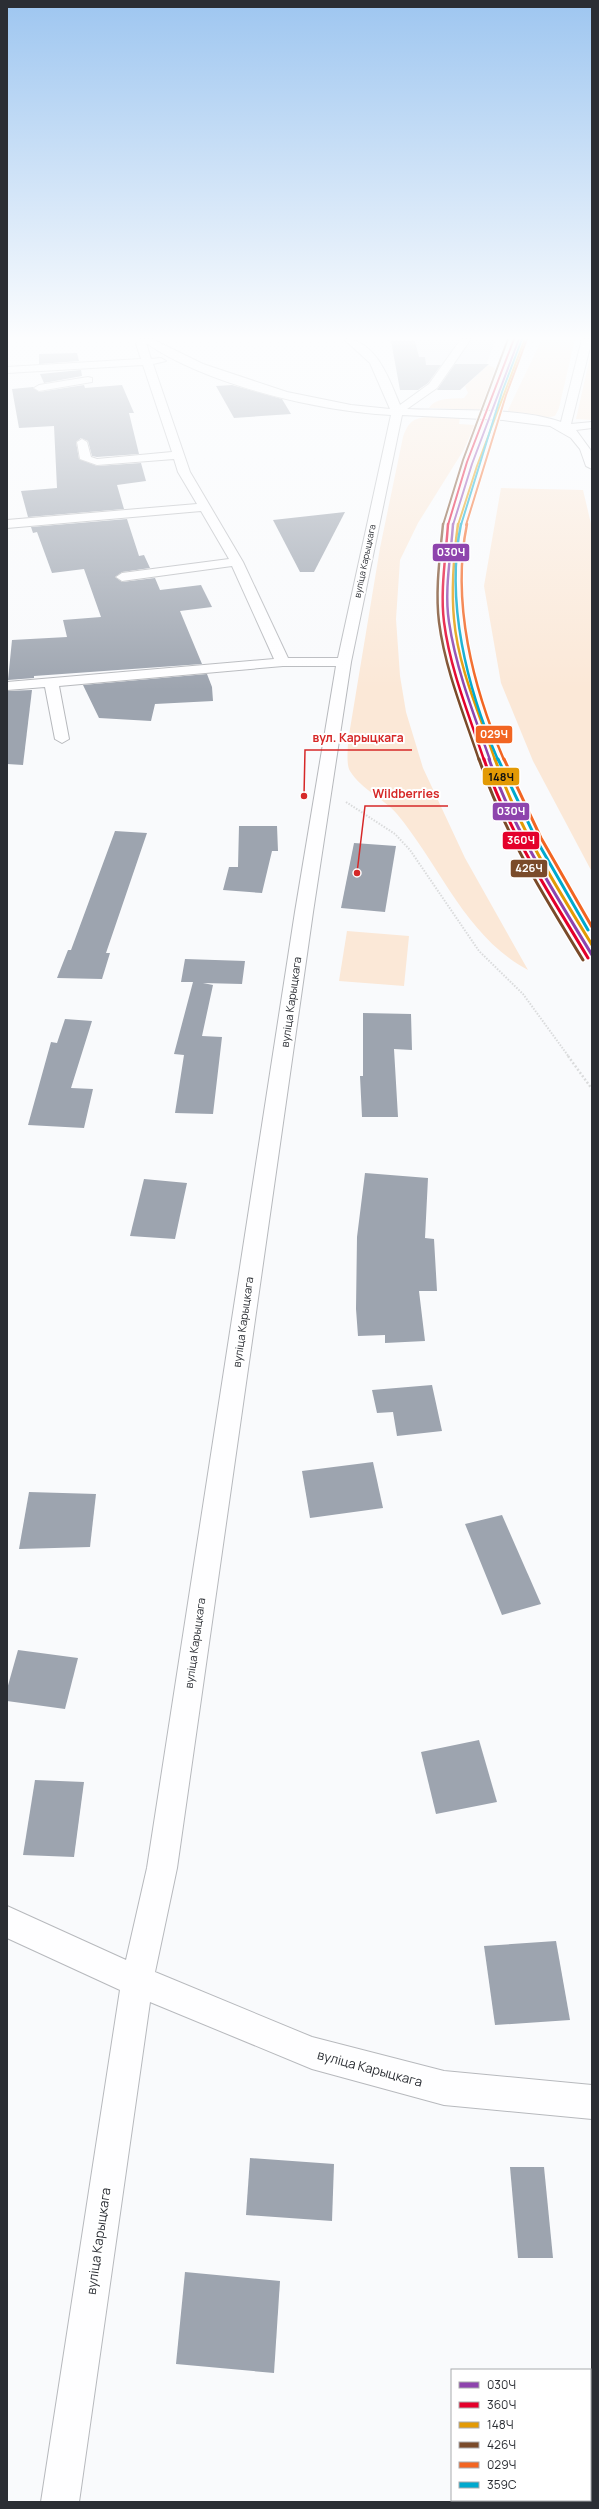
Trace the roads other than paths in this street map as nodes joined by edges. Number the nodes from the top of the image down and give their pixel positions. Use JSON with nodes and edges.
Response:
{"nodes":[{"id":1,"x":85,"y":456,"type":"edge"},
{"id":2,"x":166,"y":456,"type":"edge"},
{"id":3,"x":178,"y":456,"type":"edge"},
{"id":4,"x":387,"y":456,"type":"edge"},
{"id":5,"x":587,"y":456,"type":"edge"},
{"id":6,"x":592,"y":466,"type":"edge"},
{"id":7,"x":205,"y":507,"type":"junction"},
{"id":8,"x":7,"y":524,"type":"edge"},
{"id":9,"x":237,"y":562,"type":"junction"},
{"id":10,"x":122,"y":577,"type":"dead end"},
{"id":11,"x":283,"y":662,"type":"junction"},
{"id":12,"x":344,"y":662,"type":"junction"},
{"id":13,"x":51,"y":681,"type":"junction"},
{"id":14,"x":7,"y":686,"type":"edge"},
{"id":15,"x":62,"y":739,"type":"dead end"},
{"id":16,"x":7,"y":1922,"type":"edge"},
{"id":17,"x":137,"y":1981,"type":"junction"},
{"id":18,"x":592,"y":2102,"type":"edge"},
{"id":19,"x":60,"y":2502,"type":"edge"}],
"edges":[{"from":1,"to":2,"type":"street"},
{"from":3,"to":7,"type":"street"},
{"from":4,"to":12,"type":"street","name":"вуліца Карыцкага"},
{"from":5,"to":6,"type":"street"},
{"from":7,"to":8,"type":"street"},
{"from":7,"to":9,"type":"street"},
{"from":9,"to":10,"type":"street"},
{"from":9,"to":11,"type":"street"},
{"from":11,"to":12,"type":"street"},
{"from":11,"to":13,"type":"street"},
{"from":12,"to":17,"type":"street","name":"вуліца Карыцкага"},
{"from":13,"to":14,"type":"street"},
{"from":13,"to":15,"type":"street"},
{"from":16,"to":17,"type":"street"},
{"from":17,"to":18,"type":"street","name":"вуліца Карыцкага"},
{"from":17,"to":19,"type":"street","name":"вуліца Карыцкага"}]}
